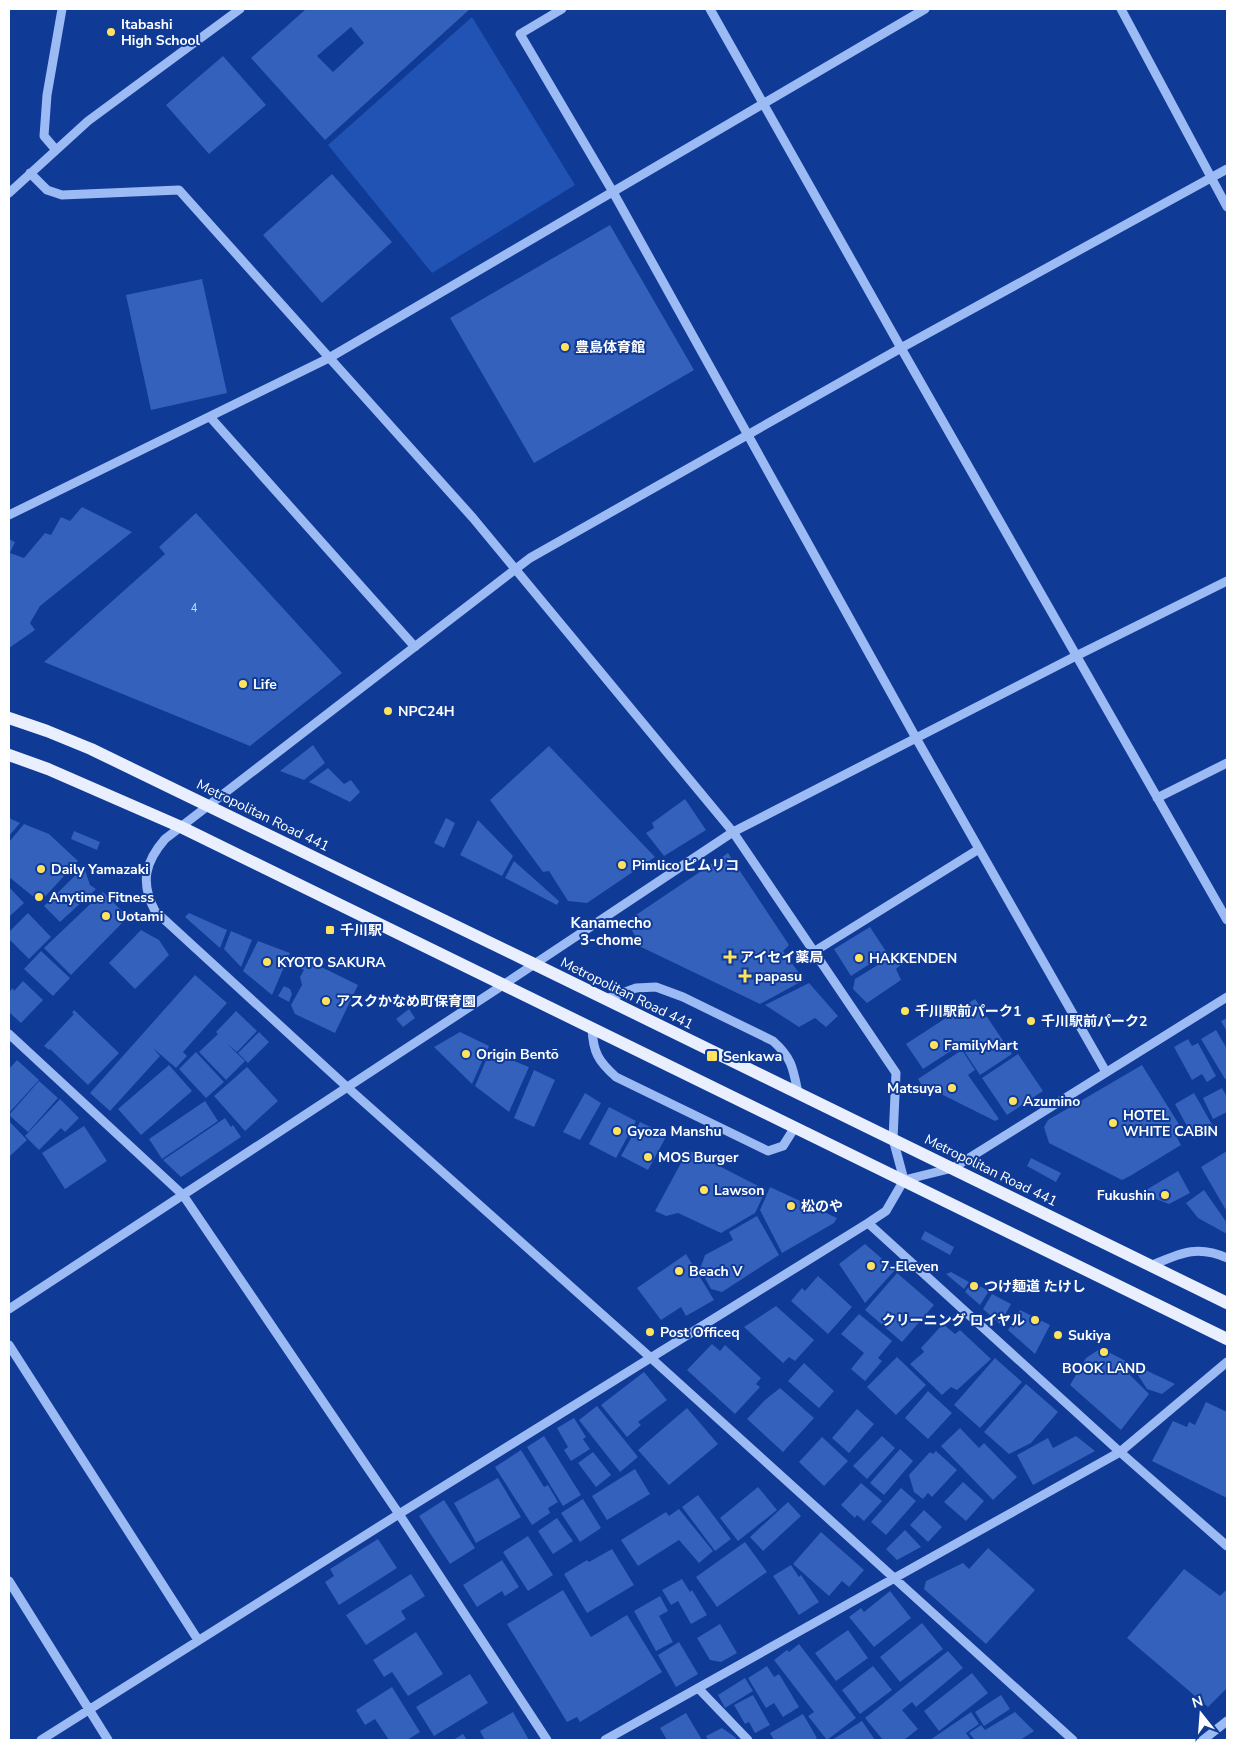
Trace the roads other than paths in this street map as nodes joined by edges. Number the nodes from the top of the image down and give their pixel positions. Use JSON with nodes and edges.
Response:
{"nodes":[{"id":1,"x":62,"y":9,"type":"edge"},
{"id":2,"x":240,"y":9,"type":"edge"},
{"id":3,"x":562,"y":9,"type":"edge"},
{"id":4,"x":710,"y":9,"type":"edge"},
{"id":5,"x":925,"y":9,"type":"edge"},
{"id":6,"x":1121,"y":9,"type":"edge"},
{"id":7,"x":764,"y":104,"type":"junction"},
{"id":8,"x":56,"y":150,"type":"junction"},
{"id":9,"x":1227,"y":169,"type":"edge"},
{"id":10,"x":30,"y":173,"type":"junction"},
{"id":11,"x":1211,"y":178,"type":"junction"},
{"id":12,"x":613,"y":192,"type":"junction"},
{"id":13,"x":9,"y":193,"type":"edge"},
{"id":14,"x":1227,"y":207,"type":"edge"},
{"id":15,"x":901,"y":348,"type":"junction"},
{"id":16,"x":330,"y":358,"type":"junction"},
{"id":17,"x":210,"y":417,"type":"junction"},
{"id":18,"x":748,"y":435,"type":"junction"},
{"id":19,"x":9,"y":515,"type":"edge"},
{"id":20,"x":516,"y":569,"type":"junction"},
{"id":21,"x":1227,"y":581,"type":"edge"},
{"id":22,"x":415,"y":647,"type":"junction"},
{"id":23,"x":1076,"y":656,"type":"junction"},
{"id":24,"x":9,"y":718,"type":"edge"},
{"id":25,"x":916,"y":738,"type":"junction"},
{"id":26,"x":9,"y":755,"type":"edge"},
{"id":27,"x":1227,"y":764,"type":"edge"},
{"id":28,"x":1157,"y":798,"type":"junction"},
{"id":29,"x":209,"y":806,"type":"junction"},
{"id":30,"x":181,"y":827,"type":"junction"},
{"id":31,"x":733,"y":832,"type":"junction"},
{"id":32,"x":980,"y":849,"type":"junction"},
{"id":33,"x":1227,"y":920,"type":"edge"},
{"id":34,"x":815,"y":952,"type":"junction"},
{"id":35,"x":534,"y":964,"type":"junction"},
{"id":36,"x":503,"y":985,"type":"junction"},
{"id":37,"x":1227,"y":997,"type":"edge"},
{"id":38,"x":606,"y":999,"type":"junction"},
{"id":39,"x":592,"y":1028,"type":"junction"},
{"id":40,"x":9,"y":1034,"type":"edge"},
{"id":41,"x":1106,"y":1072,"type":"junction"},
{"id":42,"x":347,"y":1087,"type":"junction"},
{"id":43,"x":798,"y":1093,"type":"junction"},
{"id":44,"x":795,"y":1127,"type":"junction"},
{"id":45,"x":893,"y":1139,"type":"junction"},
{"id":46,"x":952,"y":1168,"type":"junction"},
{"id":47,"x":904,"y":1180,"type":"junction"},
{"id":48,"x":183,"y":1195,"type":"junction"},
{"id":49,"x":868,"y":1223,"type":"junction"},
{"id":50,"x":1227,"y":1258,"type":"edge"},
{"id":51,"x":1150,"y":1266,"type":"junction"},
{"id":52,"x":1227,"y":1303,"type":"edge"},
{"id":53,"x":9,"y":1309,"type":"edge"},
{"id":54,"x":1227,"y":1339,"type":"edge"},
{"id":55,"x":9,"y":1345,"type":"edge"},
{"id":56,"x":651,"y":1358,"type":"junction"},
{"id":57,"x":1227,"y":1362,"type":"edge"},
{"id":58,"x":1120,"y":1452,"type":"junction"},
{"id":59,"x":399,"y":1514,"type":"junction"},
{"id":60,"x":1227,"y":1546,"type":"edge"},
{"id":61,"x":894,"y":1578,"type":"junction"},
{"id":62,"x":9,"y":1581,"type":"edge"},
{"id":63,"x":198,"y":1640,"type":"junction"},
{"id":64,"x":698,"y":1688,"type":"junction"},
{"id":65,"x":89,"y":1710,"type":"junction"},
{"id":66,"x":1227,"y":1721,"type":"edge"},
{"id":67,"x":41,"y":1740,"type":"edge"},
{"id":68,"x":108,"y":1740,"type":"edge"},
{"id":69,"x":547,"y":1740,"type":"edge"},
{"id":70,"x":605,"y":1740,"type":"edge"},
{"id":71,"x":748,"y":1740,"type":"edge"},
{"id":72,"x":1073,"y":1740,"type":"edge"},
{"id":73,"x":1203,"y":1740,"type":"edge"}],
"edges":[{"from":1,"to":8,"type":"street"},
{"from":2,"to":8,"type":"street"},
{"from":3,"to":12,"type":"street"},
{"from":4,"to":7,"type":"street"},
{"from":5,"to":7,"type":"street"},
{"from":6,"to":11,"type":"street"},
{"from":7,"to":12,"type":"street"},
{"from":7,"to":15,"type":"street"},
{"from":8,"to":10,"type":"street"},
{"from":9,"to":11,"type":"street"},
{"from":10,"to":13,"type":"street"},
{"from":10,"to":16,"type":"street"},
{"from":11,"to":14,"type":"street"},
{"from":11,"to":15,"type":"street"},
{"from":12,"to":16,"type":"street"},
{"from":12,"to":18,"type":"street"},
{"from":15,"to":18,"type":"street"},
{"from":15,"to":23,"type":"street"},
{"from":16,"to":17,"type":"street"},
{"from":16,"to":20,"type":"street"},
{"from":17,"to":19,"type":"street"},
{"from":17,"to":22,"type":"street"},
{"from":18,"to":20,"type":"street"},
{"from":18,"to":25,"type":"street"},
{"from":20,"to":22,"type":"street"},
{"from":20,"to":31,"type":"street"},
{"from":21,"to":23,"type":"street"},
{"from":22,"to":29,"type":"street"},
{"from":23,"to":25,"type":"street"},
{"from":23,"to":28,"type":"street"},
{"from":24,"to":29,"type":"main road","name":"Metropolitan Road 441"},
{"from":25,"to":31,"type":"street"},
{"from":25,"to":32,"type":"street"},
{"from":26,"to":30,"type":"main road"},
{"from":27,"to":28,"type":"street"},
{"from":28,"to":33,"type":"street"},
{"from":29,"to":30,"type":"street"},
{"from":29,"to":35,"type":"main road","name":"Metropolitan Road 441"},
{"from":30,"to":36,"type":"main road"},
{"from":30,"to":42,"type":"street"},
{"from":31,"to":34,"type":"street"},
{"from":31,"to":35,"type":"street"},
{"from":32,"to":34,"type":"street"},
{"from":32,"to":41,"type":"street"},
{"from":34,"to":45,"type":"street"},
{"from":35,"to":36,"type":"street"},
{"from":35,"to":38,"type":"main road","name":"Metropolitan Road 441"},
{"from":36,"to":39,"type":"main road"},
{"from":36,"to":42,"type":"street"},
{"from":37,"to":41,"type":"street"},
{"from":38,"to":43,"type":"main road","name":"Metropolitan Road 441"},
{"from":38,"to":43,"type":"street"},
{"from":39,"to":44,"type":"main road"},
{"from":39,"to":44,"type":"street"},
{"from":40,"to":48,"type":"street"},
{"from":41,"to":46,"type":"street"},
{"from":42,"to":48,"type":"street"},
{"from":42,"to":56,"type":"street"},
{"from":43,"to":45,"type":"main road","name":"Metropolitan Road 441"},
{"from":44,"to":47,"type":"main road"},
{"from":45,"to":46,"type":"main road","name":"Metropolitan Road 441"},
{"from":45,"to":47,"type":"street"},
{"from":46,"to":47,"type":"street"},
{"from":46,"to":51,"type":"main road","name":"Metropolitan Road 441"},
{"from":47,"to":49,"type":"street"},
{"from":47,"to":54,"type":"main road"},
{"from":48,"to":53,"type":"street"},
{"from":48,"to":59,"type":"street"},
{"from":49,"to":56,"type":"street"},
{"from":49,"to":58,"type":"street"},
{"from":50,"to":51,"type":"street"},
{"from":51,"to":52,"type":"main road","name":"Metropolitan Road 441"},
{"from":55,"to":63,"type":"street"},
{"from":56,"to":59,"type":"street"},
{"from":56,"to":61,"type":"street"},
{"from":57,"to":58,"type":"street"},
{"from":58,"to":60,"type":"street"},
{"from":58,"to":61,"type":"street"},
{"from":59,"to":63,"type":"street"},
{"from":59,"to":69,"type":"street"},
{"from":61,"to":64,"type":"street"},
{"from":61,"to":72,"type":"street"},
{"from":62,"to":65,"type":"street"},
{"from":63,"to":65,"type":"street"},
{"from":64,"to":70,"type":"street"},
{"from":64,"to":71,"type":"street"},
{"from":65,"to":67,"type":"street"},
{"from":65,"to":68,"type":"street"},
{"from":66,"to":73,"type":"street"}]}
